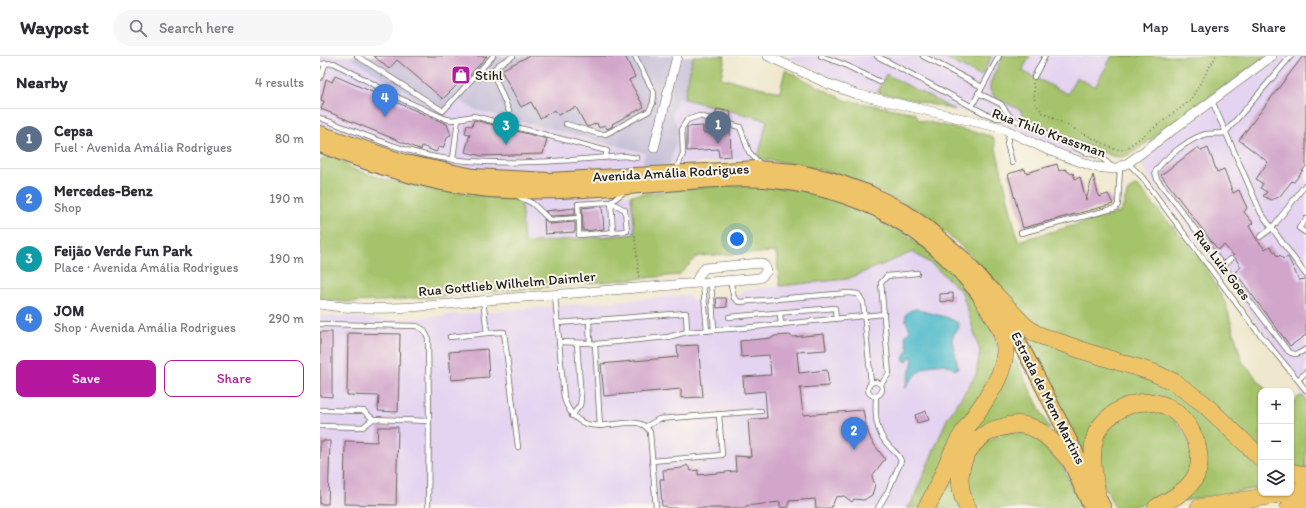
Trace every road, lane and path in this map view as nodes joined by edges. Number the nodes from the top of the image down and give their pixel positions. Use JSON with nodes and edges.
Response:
{"nodes":[{"id":1,"x":493,"y":56,"type":"edge"},
{"id":2,"x":513,"y":56,"type":"edge"},
{"id":3,"x":634,"y":56,"type":"edge"},
{"id":4,"x":677,"y":56,"type":"edge"},
{"id":5,"x":768,"y":56,"type":"edge"},
{"id":6,"x":821,"y":56,"type":"edge"},
{"id":7,"x":877,"y":56,"type":"edge"},
{"id":8,"x":923,"y":56,"type":"edge"},
{"id":9,"x":999,"y":56,"type":"edge"},
{"id":10,"x":1045,"y":56,"type":"edge"},
{"id":11,"x":1216,"y":56,"type":"edge"},
{"id":12,"x":1272,"y":56,"type":"edge"},
{"id":13,"x":1291,"y":56,"type":"edge"},
{"id":14,"x":360,"y":57,"type":"edge"},
{"id":15,"x":832,"y":58,"type":"edge"},
{"id":16,"x":326,"y":63,"type":"junction"},
{"id":17,"x":320,"y":64,"type":"edge"},
{"id":18,"x":1034,"y":77,"type":"joint"},
{"id":19,"x":320,"y":78,"type":"edge"},
{"id":20,"x":880,"y":82,"type":"dead end"},
{"id":21,"x":982,"y":87,"type":"junction"},
{"id":22,"x":978,"y":93,"type":"junction"},
{"id":23,"x":1212,"y":101,"type":"junction"},
{"id":24,"x":972,"y":106,"type":"junction"},
{"id":25,"x":509,"y":111,"type":"dead end"},
{"id":26,"x":320,"y":118,"type":"edge"},
{"id":27,"x":1012,"y":118,"type":"junction"},
{"id":28,"x":458,"y":119,"type":"junction"},
{"id":29,"x":566,"y":124,"type":"dead end"},
{"id":30,"x":1010,"y":132,"type":"junction"},
{"id":31,"x":320,"y":133,"type":"edge"},
{"id":32,"x":1225,"y":133,"type":"junction"},
{"id":33,"x":320,"y":145,"type":"edge"},
{"id":34,"x":654,"y":148,"type":"dead end"},
{"id":35,"x":334,"y":151,"type":"junction"},
{"id":36,"x":320,"y":155,"type":"edge"},
{"id":37,"x":605,"y":158,"type":"junction"},
{"id":38,"x":637,"y":158,"type":"dead end"},
{"id":39,"x":453,"y":159,"type":"junction"},
{"id":40,"x":1012,"y":163,"type":"dead end"},
{"id":41,"x":1121,"y":167,"type":"junction"},
{"id":42,"x":763,"y":168,"type":"junction"},
{"id":43,"x":675,"y":172,"type":"junction"},
{"id":44,"x":663,"y":184,"type":"junction"},
{"id":45,"x":1306,"y":184,"type":"edge"},
{"id":46,"x":488,"y":189,"type":"junction"},
{"id":47,"x":611,"y":202,"type":"junction"},
{"id":48,"x":579,"y":218,"type":"junction"},
{"id":49,"x":1306,"y":218,"type":"edge"},
{"id":50,"x":1272,"y":228,"type":"junction"},
{"id":51,"x":627,"y":231,"type":"junction"},
{"id":52,"x":613,"y":233,"type":"junction"},
{"id":53,"x":1021,"y":233,"type":"dead end"},
{"id":54,"x":1306,"y":233,"type":"edge"},
{"id":55,"x":1260,"y":237,"type":"dead end"},
{"id":56,"x":1231,"y":259,"type":"dead end"},
{"id":57,"x":1223,"y":265,"type":"junction"},
{"id":58,"x":917,"y":272,"type":"dead end"},
{"id":59,"x":1306,"y":275,"type":"edge"},
{"id":60,"x":730,"y":280,"type":"junction"},
{"id":61,"x":703,"y":282,"type":"junction"},
{"id":62,"x":640,"y":288,"type":"junction"},
{"id":63,"x":986,"y":293,"type":"junction"},
{"id":64,"x":555,"y":295,"type":"junction"},
{"id":65,"x":483,"y":300,"type":"junction"},
{"id":66,"x":320,"y":304,"type":"edge"},
{"id":67,"x":780,"y":313,"type":"junction"},
{"id":68,"x":884,"y":314,"type":"junction"},
{"id":69,"x":729,"y":317,"type":"dead end"},
{"id":70,"x":864,"y":317,"type":"junction"},
{"id":71,"x":836,"y":319,"type":"junction"},
{"id":72,"x":589,"y":320,"type":"junction"},
{"id":73,"x":558,"y":323,"type":"junction"},
{"id":74,"x":320,"y":324,"type":"edge"},
{"id":75,"x":781,"y":325,"type":"junction"},
{"id":76,"x":714,"y":330,"type":"junction"},
{"id":77,"x":707,"y":331,"type":"junction"},
{"id":78,"x":687,"y":332,"type":"junction"},
{"id":79,"x":487,"y":333,"type":"junction"},
{"id":80,"x":450,"y":337,"type":"dead end"},
{"id":81,"x":559,"y":342,"type":"junction"},
{"id":82,"x":577,"y":343,"type":"junction"},
{"id":83,"x":593,"y":343,"type":"junction"},
{"id":84,"x":1306,"y":350,"type":"edge"},
{"id":85,"x":1306,"y":372,"type":"edge"},
{"id":86,"x":1298,"y":380,"type":"junction"},
{"id":87,"x":871,"y":383,"type":"junction"},
{"id":88,"x":881,"y":384,"type":"junction"},
{"id":89,"x":1306,"y":390,"type":"edge"},
{"id":90,"x":876,"y":396,"type":"junction"},
{"id":91,"x":320,"y":410,"type":"edge"},
{"id":92,"x":761,"y":411,"type":"dead end"},
{"id":93,"x":719,"y":414,"type":"junction"},
{"id":94,"x":572,"y":416,"type":"junction"},
{"id":95,"x":373,"y":419,"type":"junction"},
{"id":96,"x":429,"y":421,"type":"junction"},
{"id":97,"x":320,"y":426,"type":"edge"},
{"id":98,"x":600,"y":426,"type":"junction"},
{"id":99,"x":647,"y":426,"type":"junction"},
{"id":100,"x":518,"y":447,"type":"dead end"},
{"id":101,"x":1258,"y":455,"type":"edge"},
{"id":102,"x":1068,"y":458,"type":"junction"},
{"id":103,"x":652,"y":461,"type":"junction"},
{"id":104,"x":1294,"y":473,"type":"edge"},
{"id":105,"x":1306,"y":476,"type":"edge"},
{"id":106,"x":1306,"y":489,"type":"edge"},
{"id":107,"x":1294,"y":491,"type":"edge"},
{"id":108,"x":1269,"y":496,"type":"edge"},
{"id":109,"x":1094,"y":502,"type":"edge"},
{"id":110,"x":1306,"y":505,"type":"edge"},
{"id":111,"x":428,"y":508,"type":"edge"},
{"id":112,"x":656,"y":508,"type":"edge"},
{"id":113,"x":878,"y":508,"type":"edge"},
{"id":114,"x":926,"y":508,"type":"edge"},
{"id":115,"x":968,"y":508,"type":"edge"},
{"id":116,"x":1156,"y":508,"type":"edge"},
{"id":117,"x":1199,"y":508,"type":"edge"},
{"id":118,"x":1289,"y":508,"type":"edge"}],
"edges":[{"from":1,"to":14,"type":"lane"},
{"from":2,"to":25,"type":"lane"},
{"from":3,"to":29,"type":"lane"},
{"from":4,"to":34,"type":"street"},
{"from":5,"to":30,"type":"street","name":"Rua Thilo Krassman"},
{"from":6,"to":15,"type":"lane"},
{"from":7,"to":24,"type":"lane"},
{"from":8,"to":21,"type":"lane"},
{"from":9,"to":21,"type":"lane"},
{"from":10,"to":18,"type":"lane"},
{"from":11,"to":18,"type":"path"},
{"from":12,"to":23,"type":"street"},
{"from":13,"to":32,"type":"lane"},
{"from":15,"to":20,"type":"lane"},
{"from":16,"to":17,"type":"lane"},
{"from":16,"to":19,"type":"lane"},
{"from":16,"to":28,"type":"lane"},
{"from":21,"to":22,"type":"lane"},
{"from":22,"to":24,"type":"lane"},
{"from":22,"to":27,"type":"lane"},
{"from":23,"to":32,"type":"lane"},
{"from":23,"to":41,"type":"street"},
{"from":24,"to":27,"type":"lane"},
{"from":26,"to":39,"type":"lane"},
{"from":27,"to":41,"type":"lane","name":"Rua Luiz Goes"},
{"from":28,"to":37,"type":"lane"},
{"from":28,"to":39,"type":"lane"},
{"from":30,"to":40,"type":"lane"},
{"from":30,"to":41,"type":"street","name":"Rua Thilo Krassman"},
{"from":31,"to":43,"type":"main road","name":"Avenida Amália Rodrigues"},
{"from":32,"to":50,"type":"lane"},
{"from":32,"to":57,"type":"lane"},
{"from":33,"to":35,"type":"main road","name":"Avenida Amália Rodrigues"},
{"from":35,"to":36,"type":"street"},
{"from":35,"to":46,"type":"main road","name":"Avenida Amália Rodrigues"},
{"from":37,"to":38,"type":"lane"},
{"from":37,"to":39,"type":"lane"},
{"from":41,"to":53,"type":"lane"},
{"from":41,"to":86,"type":"lane","name":"Rua Luiz Goes"},
{"from":42,"to":43,"type":"main road","name":"Avenida Amália Rodrigues"},
{"from":42,"to":43,"type":"lane"},
{"from":42,"to":63,"type":"main road","name":"Avenida Amália Rodrigues"},
{"from":44,"to":46,"type":"main road","name":"Avenida Amália Rodrigues"},
{"from":44,"to":47,"type":"lane"},
{"from":44,"to":63,"type":"main road","name":"Avenida Amália Rodrigues"},
{"from":45,"to":50,"type":"lane"},
{"from":46,"to":48,"type":"lane"},
{"from":47,"to":48,"type":"lane"},
{"from":47,"to":51,"type":"lane"},
{"from":47,"to":52,"type":"lane"},
{"from":48,"to":52,"type":"lane"},
{"from":49,"to":54,"type":"lane"},
{"from":50,"to":55,"type":"lane"},
{"from":50,"to":59,"type":"lane"},
{"from":51,"to":52,"type":"lane"},
{"from":51,"to":62,"type":"path"},
{"from":56,"to":57,"type":"lane"},
{"from":57,"to":84,"type":"lane"},
{"from":58,"to":68,"type":"lane"},
{"from":60,"to":61,"type":"street","name":"Rua Gottlieb Wilhelm Daimler"},
{"from":60,"to":61,"type":"street","name":"Rua Gottlieb Wilhelm Daimler"},
{"from":60,"to":70,"type":"lane"},
{"from":61,"to":62,"type":"street","name":"Rua Gottlieb Wilhelm Daimler"},
{"from":61,"to":76,"type":"lane"},
{"from":61,"to":77,"type":"lane"},
{"from":62,"to":64,"type":"street","name":"Rua Gottlieb Wilhelm Daimler"},
{"from":63,"to":101,"type":"highway"},
{"from":63,"to":102,"type":"main road","name":"Estrada de Mem Martins"},
{"from":63,"to":109,"type":"main road","name":"Estrada de Mem Martins"},
{"from":63,"to":114,"type":"highway"},
{"from":64,"to":65,"type":"street","name":"Rua Gottlieb Wilhelm Daimler"},
{"from":64,"to":73,"type":"lane"},
{"from":65,"to":66,"type":"street","name":"Rua Gottlieb Wilhelm Daimler"},
{"from":65,"to":79,"type":"lane"},
{"from":67,"to":69,"type":"lane"},
{"from":67,"to":71,"type":"lane"},
{"from":67,"to":75,"type":"lane"},
{"from":68,"to":70,"type":"lane"},
{"from":68,"to":88,"type":"lane"},
{"from":70,"to":71,"type":"lane"},
{"from":70,"to":87,"type":"lane"},
{"from":71,"to":75,"type":"lane"},
{"from":72,"to":73,"type":"lane"},
{"from":72,"to":78,"type":"lane"},
{"from":72,"to":83,"type":"lane"},
{"from":73,"to":81,"type":"lane"},
{"from":74,"to":96,"type":"lane"},
{"from":75,"to":76,"type":"lane"},
{"from":76,"to":77,"type":"lane"},
{"from":77,"to":78,"type":"lane"},
{"from":78,"to":83,"type":"lane"},
{"from":79,"to":80,"type":"lane"},
{"from":79,"to":100,"type":"lane"},
{"from":81,"to":82,"type":"lane"},
{"from":81,"to":94,"type":"lane"},
{"from":82,"to":83,"type":"lane"},
{"from":82,"to":94,"type":"lane"},
{"from":83,"to":98,"type":"lane"},
{"from":85,"to":86,"type":"lane"},
{"from":86,"to":89,"type":"lane","name":"Rua Luiz Goes"},
{"from":87,"to":88,"type":"lane"},
{"from":87,"to":90,"type":"lane"},
{"from":88,"to":90,"type":"lane"},
{"from":90,"to":113,"type":"lane"},
{"from":91,"to":95,"type":"lane"},
{"from":92,"to":93,"type":"lane"},
{"from":93,"to":99,"type":"lane"},
{"from":93,"to":103,"type":"lane"},
{"from":94,"to":98,"type":"lane"},
{"from":95,"to":96,"type":"lane"},
{"from":95,"to":97,"type":"lane"},
{"from":96,"to":111,"type":"lane"},
{"from":98,"to":99,"type":"lane"},
{"from":99,"to":103,"type":"lane"},
{"from":102,"to":109,"type":"main road","name":"Estrada de Mem Martins"},
{"from":102,"to":115,"type":"highway"},
{"from":103,"to":112,"type":"lane"},
{"from":104,"to":105,"type":"highway"},
{"from":106,"to":107,"type":"highway"},
{"from":108,"to":117,"type":"highway"},
{"from":109,"to":116,"type":"highway"},
{"from":110,"to":118,"type":"highway"}]}
